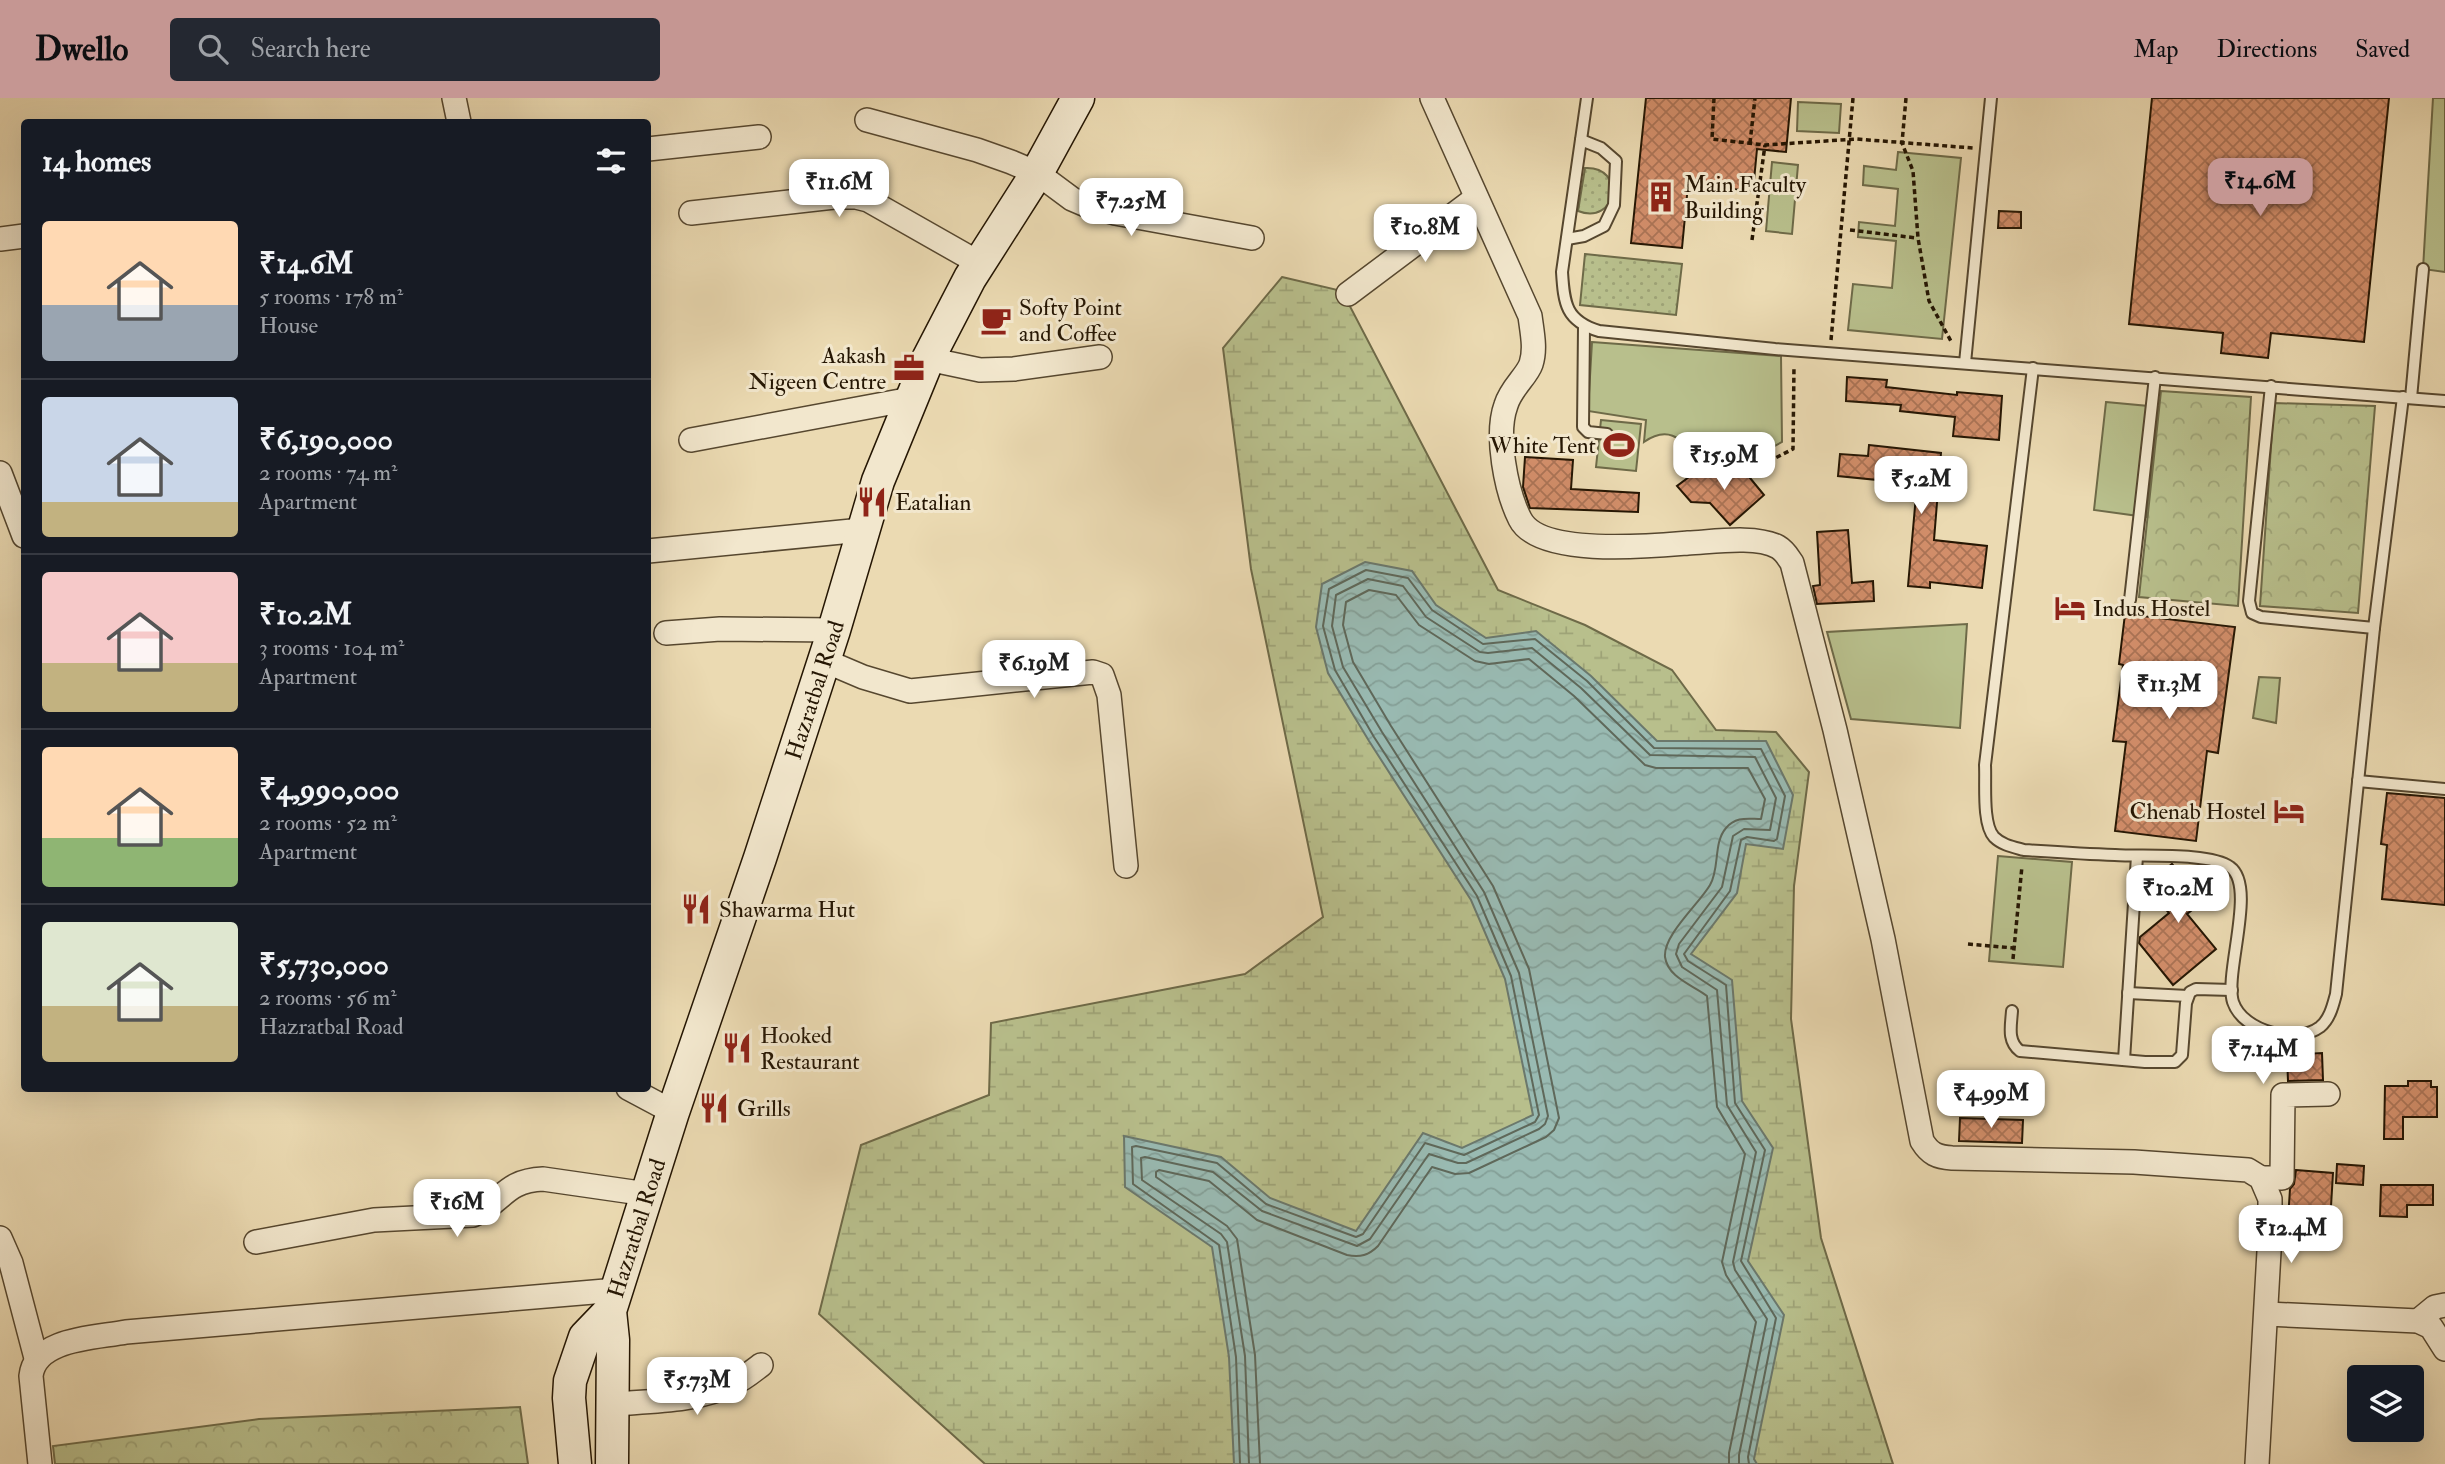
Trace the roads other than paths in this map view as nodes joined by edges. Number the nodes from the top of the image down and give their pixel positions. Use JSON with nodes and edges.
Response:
{"nodes":[{"id":1,"x":454,"y":98,"type":"edge"},
{"id":2,"x":1078,"y":98,"type":"edge"},
{"id":3,"x":1432,"y":98,"type":"edge"},
{"id":4,"x":1587,"y":98,"type":"edge"},
{"id":5,"x":1991,"y":98,"type":"edge"},
{"id":6,"x":458,"y":119,"type":"edge"},
{"id":7,"x":867,"y":120,"type":"dead end"},
{"id":8,"x":759,"y":138,"type":"dead end"},
{"id":9,"x":1581,"y":140,"type":"junction"},
{"id":10,"x":651,"y":149,"type":"edge"},
{"id":11,"x":1037,"y":173,"type":"junction"},
{"id":12,"x":1476,"y":198,"type":"junction"},
{"id":13,"x":691,"y":213,"type":"dead end"},
{"id":14,"x":21,"y":236,"type":"edge"},
{"id":15,"x":1252,"y":238,"type":"dead end"},
{"id":16,"x":0,"y":239,"type":"edge"},
{"id":17,"x":1567,"y":239,"type":"junction"},
{"id":18,"x":979,"y":263,"type":"junction"},
{"id":19,"x":2423,"y":269,"type":"dead end"},
{"id":20,"x":1348,"y":294,"type":"dead end"},
{"id":21,"x":1584,"y":327,"type":"junction"},
{"id":22,"x":1100,"y":357,"type":"dead end"},
{"id":23,"x":928,"y":359,"type":"junction"},
{"id":24,"x":1965,"y":363,"type":"junction"},
{"id":25,"x":2033,"y":368,"type":"junction"},
{"id":26,"x":2155,"y":377,"type":"junction"},
{"id":27,"x":2271,"y":386,"type":"junction"},
{"id":28,"x":2407,"y":398,"type":"junction"},
{"id":29,"x":911,"y":399,"type":"junction"},
{"id":30,"x":2445,"y":401,"type":"edge"},
{"id":31,"x":1607,"y":434,"type":"dead end"},
{"id":32,"x":691,"y":440,"type":"dead end"},
{"id":33,"x":0,"y":473,"type":"edge"},
{"id":34,"x":21,"y":528,"type":"edge"},
{"id":35,"x":862,"y":530,"type":"junction"},
{"id":36,"x":651,"y":551,"type":"edge"},
{"id":37,"x":2130,"y":600,"type":"dead end"},
{"id":38,"x":2374,"y":628,"type":"junction"},
{"id":39,"x":834,"y":630,"type":"junction"},
{"id":40,"x":666,"y":634,"type":"dead end"},
{"id":41,"x":823,"y":660,"type":"junction"},
{"id":42,"x":2358,"y":781,"type":"junction"},
{"id":43,"x":2445,"y":789,"type":"edge"},
{"id":44,"x":2137,"y":856,"type":"junction"},
{"id":45,"x":1126,"y":866,"type":"dead end"},
{"id":46,"x":2232,"y":990,"type":"junction"},
{"id":47,"x":2129,"y":993,"type":"junction"},
{"id":48,"x":2188,"y":996,"type":"junction"},
{"id":49,"x":2012,"y":1011,"type":"dead end"},
{"id":50,"x":2124,"y":1060,"type":"junction"},
{"id":51,"x":636,"y":1092,"type":"edge"},
{"id":52,"x":2328,"y":1094,"type":"dead end"},
{"id":53,"x":673,"y":1112,"type":"junction"},
{"id":54,"x":2262,"y":1178,"type":"junction"},
{"id":55,"x":647,"y":1194,"type":"junction"},
{"id":56,"x":0,"y":1238,"type":"edge"},
{"id":57,"x":256,"y":1242,"type":"dead end"},
{"id":58,"x":613,"y":1300,"type":"junction"},
{"id":59,"x":2445,"y":1305,"type":"edge"},
{"id":60,"x":2267,"y":1314,"type":"junction"},
{"id":61,"x":2418,"y":1321,"type":"junction"},
{"id":62,"x":2445,"y":1349,"type":"edge"},
{"id":63,"x":36,"y":1359,"type":"junction"},
{"id":64,"x":761,"y":1365,"type":"dead end"},
{"id":65,"x":612,"y":1404,"type":"junction"},
{"id":66,"x":40,"y":1464,"type":"edge"},
{"id":67,"x":575,"y":1464,"type":"edge"},
{"id":68,"x":612,"y":1464,"type":"edge"},
{"id":69,"x":2257,"y":1464,"type":"edge"}],
"edges":[{"from":1,"to":6,"type":"street"},
{"from":2,"to":11,"type":"main road","name":"Hazratbal Road"},
{"from":3,"to":12,"type":"street"},
{"from":4,"to":9,"type":"lane"},
{"from":5,"to":24,"type":"lane"},
{"from":7,"to":11,"type":"street"},
{"from":8,"to":10,"type":"street"},
{"from":9,"to":17,"type":"lane"},
{"from":9,"to":17,"type":"lane"},
{"from":11,"to":15,"type":"street"},
{"from":11,"to":18,"type":"main road","name":"Hazratbal Road"},
{"from":12,"to":20,"type":"street"},
{"from":12,"to":54,"type":"street"},
{"from":13,"to":18,"type":"street"},
{"from":14,"to":16,"type":"street"},
{"from":17,"to":21,"type":"lane"},
{"from":18,"to":23,"type":"main road","name":"Hazratbal Road"},
{"from":19,"to":28,"type":"lane"},
{"from":21,"to":24,"type":"lane"},
{"from":21,"to":31,"type":"lane"},
{"from":22,"to":23,"type":"street"},
{"from":23,"to":29,"type":"main road","name":"Hazratbal Road"},
{"from":24,"to":25,"type":"lane"},
{"from":25,"to":26,"type":"lane"},
{"from":25,"to":44,"type":"lane"},
{"from":26,"to":27,"type":"lane"},
{"from":26,"to":37,"type":"lane"},
{"from":27,"to":28,"type":"lane"},
{"from":27,"to":38,"type":"lane"},
{"from":28,"to":30,"type":"lane"},
{"from":28,"to":38,"type":"lane"},
{"from":29,"to":32,"type":"street"},
{"from":29,"to":35,"type":"main road","name":"Hazratbal Road"},
{"from":33,"to":34,"type":"street"},
{"from":35,"to":36,"type":"street"},
{"from":35,"to":39,"type":"main road","name":"Hazratbal Road"},
{"from":38,"to":42,"type":"lane"},
{"from":39,"to":40,"type":"street"},
{"from":39,"to":41,"type":"main road","name":"Hazratbal Road"},
{"from":41,"to":45,"type":"street"},
{"from":41,"to":53,"type":"main road","name":"Hazratbal Road"},
{"from":42,"to":43,"type":"lane"},
{"from":42,"to":46,"type":"lane"},
{"from":44,"to":46,"type":"lane"},
{"from":44,"to":47,"type":"lane"},
{"from":46,"to":48,"type":"lane"},
{"from":47,"to":48,"type":"lane"},
{"from":47,"to":50,"type":"lane"},
{"from":48,"to":50,"type":"lane"},
{"from":49,"to":50,"type":"lane"},
{"from":51,"to":53,"type":"street"},
{"from":52,"to":54,"type":"street"},
{"from":53,"to":55,"type":"main road","name":"Hazratbal Road"},
{"from":54,"to":60,"type":"street"},
{"from":55,"to":57,"type":"street"},
{"from":55,"to":58,"type":"main road","name":"Hazratbal Road"},
{"from":56,"to":63,"type":"street"},
{"from":58,"to":63,"type":"street"},
{"from":58,"to":65,"type":"main road","name":"Hazratbal Road"},
{"from":58,"to":67,"type":"main road","name":"Hazratbal Road"},
{"from":59,"to":61,"type":"street"},
{"from":60,"to":61,"type":"street"},
{"from":60,"to":69,"type":"street"},
{"from":61,"to":62,"type":"street"},
{"from":63,"to":66,"type":"street"},
{"from":64,"to":65,"type":"street"},
{"from":65,"to":68,"type":"main road","name":"Hazratbal Road"}]}
